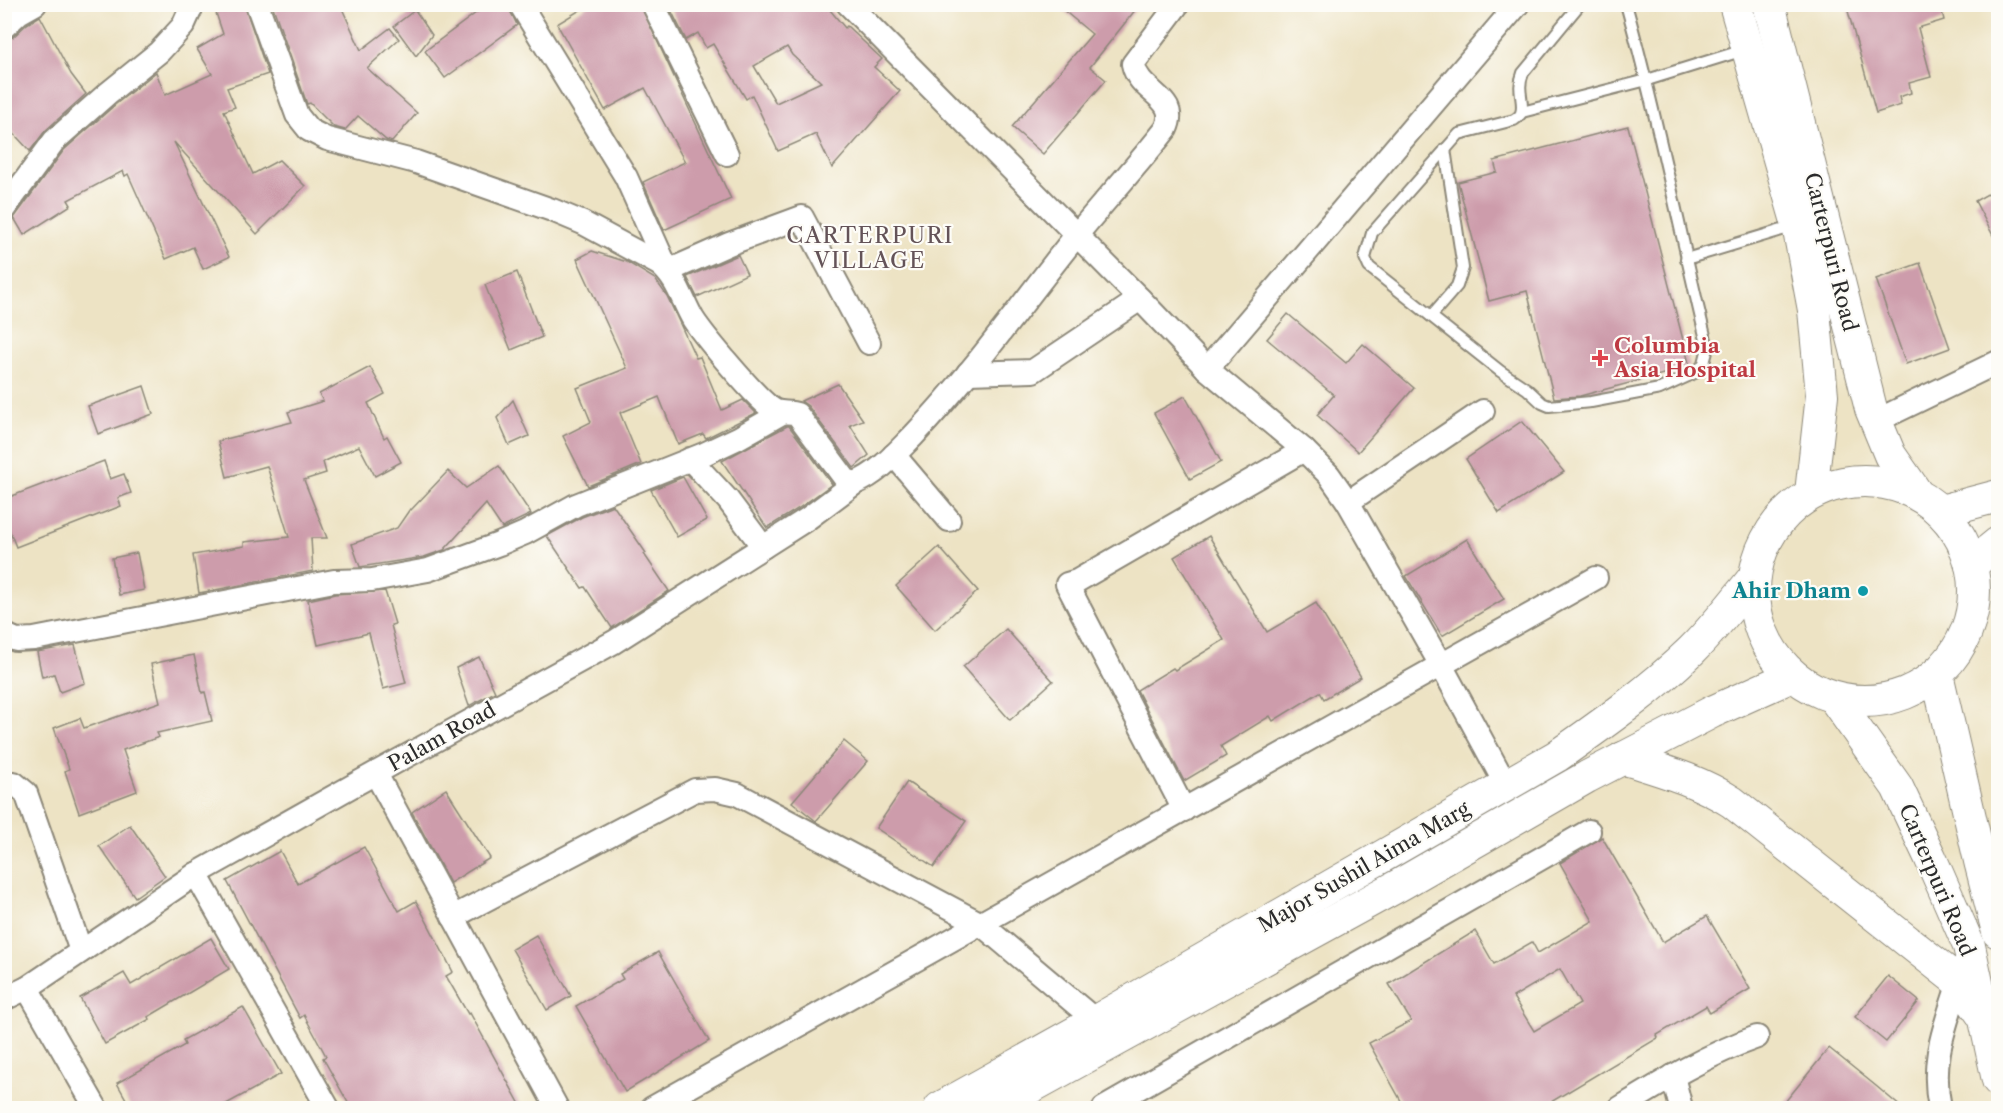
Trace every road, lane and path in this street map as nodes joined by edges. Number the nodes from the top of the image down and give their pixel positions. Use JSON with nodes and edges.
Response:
{"nodes":[{"id":1,"x":35,"y":4,"type":"edge"},
{"id":2,"x":193,"y":4,"type":"edge"},
{"id":3,"x":257,"y":4,"type":"edge"},
{"id":4,"x":653,"y":4,"type":"edge"},
{"id":5,"x":848,"y":4,"type":"edge"},
{"id":6,"x":1178,"y":4,"type":"edge"},
{"id":7,"x":1518,"y":4,"type":"edge"},
{"id":8,"x":1580,"y":4,"type":"edge"},
{"id":9,"x":1626,"y":4,"type":"edge"},
{"id":10,"x":1735,"y":4,"type":"edge"},
{"id":11,"x":1769,"y":4,"type":"edge"},
{"id":12,"x":522,"y":5,"type":"edge"},
{"id":13,"x":4,"y":27,"type":"edge"},
{"id":14,"x":1747,"y":50,"type":"junction"},
{"id":15,"x":1647,"y":80,"type":"junction"},
{"id":16,"x":1522,"y":112,"type":"junction"},
{"id":17,"x":1445,"y":149,"type":"junction"},
{"id":18,"x":727,"y":154,"type":"dead end"},
{"id":19,"x":4,"y":209,"type":"edge"},
{"id":20,"x":1798,"y":225,"type":"junction"},
{"id":21,"x":1077,"y":235,"type":"junction"},
{"id":22,"x":1686,"y":259,"type":"junction"},
{"id":23,"x":668,"y":271,"type":"junction"},
{"id":24,"x":1140,"y":299,"type":"junction"},
{"id":25,"x":1431,"y":316,"type":"junction"},
{"id":26,"x":869,"y":343,"type":"dead end"},
{"id":27,"x":1998,"y":362,"type":"edge"},
{"id":28,"x":1207,"y":369,"type":"junction"},
{"id":29,"x":968,"y":373,"type":"junction"},
{"id":30,"x":1483,"y":411,"type":"dead end"},
{"id":31,"x":782,"y":413,"type":"junction"},
{"id":32,"x":1876,"y":421,"type":"junction"},
{"id":33,"x":1304,"y":450,"type":"junction"},
{"id":34,"x":894,"y":455,"type":"junction"},
{"id":35,"x":690,"y":459,"type":"junction"},
{"id":36,"x":855,"y":483,"type":"junction"},
{"id":37,"x":1915,"y":491,"type":"junction"},
{"id":38,"x":1811,"y":493,"type":"junction"},
{"id":39,"x":1998,"y":496,"type":"edge"},
{"id":40,"x":1348,"y":502,"type":"junction"},
{"id":41,"x":1941,"y":511,"type":"junction"},
{"id":42,"x":949,"y":520,"type":"dead end"},
{"id":43,"x":1998,"y":543,"type":"edge"},
{"id":44,"x":763,"y":548,"type":"junction"},
{"id":45,"x":1971,"y":565,"type":"junction"},
{"id":46,"x":1596,"y":578,"type":"dead end"},
{"id":47,"x":1752,"y":580,"type":"junction"},
{"id":48,"x":4,"y":634,"type":"edge"},
{"id":49,"x":1441,"y":665,"type":"junction"},
{"id":50,"x":1937,"y":674,"type":"junction"},
{"id":51,"x":1792,"y":676,"type":"junction"},
{"id":52,"x":1834,"y":698,"type":"junction"},
{"id":53,"x":1623,"y":759,"type":"junction"},
{"id":54,"x":376,"y":774,"type":"junction"},
{"id":55,"x":4,"y":783,"type":"edge"},
{"id":56,"x":1506,"y":785,"type":"junction"},
{"id":57,"x":1184,"y":810,"type":"junction"},
{"id":58,"x":1589,"y":831,"type":"dead end"},
{"id":59,"x":196,"y":874,"type":"junction"},
{"id":60,"x":453,"y":917,"type":"junction"},
{"id":61,"x":981,"y":924,"type":"junction"},
{"id":62,"x":1998,"y":932,"type":"edge"},
{"id":63,"x":81,"y":951,"type":"junction"},
{"id":64,"x":1959,"y":982,"type":"junction"},
{"id":65,"x":27,"y":988,"type":"junction"},
{"id":66,"x":4,"y":999,"type":"edge"},
{"id":67,"x":1986,"y":1020,"type":"junction"},
{"id":68,"x":1096,"y":1021,"type":"junction"},
{"id":69,"x":1757,"y":1036,"type":"dead end"},
{"id":70,"x":1673,"y":1076,"type":"junction"},
{"id":71,"x":1998,"y":1080,"type":"edge"},
{"id":72,"x":96,"y":1108,"type":"edge"},
{"id":73,"x":328,"y":1108,"type":"edge"},
{"id":74,"x":557,"y":1108,"type":"edge"},
{"id":75,"x":652,"y":1108,"type":"edge"},
{"id":76,"x":940,"y":1108,"type":"edge"},
{"id":77,"x":993,"y":1108,"type":"edge"},
{"id":78,"x":1104,"y":1108,"type":"edge"},
{"id":79,"x":1620,"y":1108,"type":"edge"},
{"id":80,"x":1681,"y":1108,"type":"edge"},
{"id":81,"x":1940,"y":1108,"type":"edge"}],
"edges":[{"from":1,"to":13,"type":"street"},
{"from":2,"to":19,"type":"street"},
{"from":3,"to":23,"type":"street"},
{"from":4,"to":18,"type":"street"},
{"from":5,"to":21,"type":"street"},
{"from":6,"to":21,"type":"street","name":"Palam Road"},
{"from":7,"to":28,"type":"street"},
{"from":8,"to":16,"type":"lane"},
{"from":9,"to":15,"type":"lane"},
{"from":10,"to":14,"type":"main road","name":"Carterpuri Road"},
{"from":11,"to":32,"type":"main road","name":"Carterpuri Road"},
{"from":12,"to":23,"type":"street"},
{"from":14,"to":15,"type":"lane"},
{"from":14,"to":20,"type":"main road","name":"Carterpuri Road"},
{"from":15,"to":16,"type":"lane"},
{"from":15,"to":22,"type":"lane"},
{"from":16,"to":17,"type":"lane"},
{"from":17,"to":25,"type":"lane"},
{"from":17,"to":25,"type":"lane"},
{"from":20,"to":22,"type":"lane"},
{"from":20,"to":38,"type":"main road","name":"Carterpuri Road"},
{"from":21,"to":24,"type":"street"},
{"from":21,"to":29,"type":"street","name":"Palam Road"},
{"from":22,"to":25,"type":"lane"},
{"from":23,"to":26,"type":"street"},
{"from":23,"to":31,"type":"street"},
{"from":24,"to":28,"type":"street"},
{"from":24,"to":29,"type":"street"},
{"from":27,"to":32,"type":"street"},
{"from":28,"to":33,"type":"street"},
{"from":29,"to":34,"type":"street","name":"Palam Road"},
{"from":30,"to":40,"type":"street"},
{"from":31,"to":35,"type":"street"},
{"from":31,"to":36,"type":"street"},
{"from":32,"to":37,"type":"main road","name":"Carterpuri Road"},
{"from":33,"to":40,"type":"street"},
{"from":33,"to":57,"type":"street"},
{"from":34,"to":36,"type":"street","name":"Palam Road"},
{"from":34,"to":42,"type":"street"},
{"from":35,"to":44,"type":"street"},
{"from":35,"to":48,"type":"street"},
{"from":36,"to":44,"type":"street","name":"Palam Road"},
{"from":37,"to":38,"type":"main road"},
{"from":37,"to":41,"type":"main road"},
{"from":38,"to":47,"type":"main road"},
{"from":39,"to":41,"type":"main road"},
{"from":40,"to":49,"type":"street"},
{"from":41,"to":45,"type":"main road"},
{"from":43,"to":45,"type":"main road"},
{"from":44,"to":54,"type":"street","name":"Palam Road"},
{"from":45,"to":50,"type":"main road"},
{"from":46,"to":49,"type":"street"},
{"from":47,"to":51,"type":"main road"},
{"from":47,"to":56,"type":"main road","name":"Major Sushil Aima Marg"},
{"from":49,"to":56,"type":"street"},
{"from":49,"to":57,"type":"street"},
{"from":50,"to":52,"type":"main road"},
{"from":50,"to":62,"type":"main road","name":"Carterpuri Road"},
{"from":51,"to":52,"type":"main road"},
{"from":51,"to":53,"type":"main road","name":"Major Sushil Aima Marg"},
{"from":52,"to":67,"type":"main road","name":"Carterpuri Road"},
{"from":53,"to":64,"type":"main road"},
{"from":53,"to":77,"type":"main road","name":"Major Sushil Aima Marg"},
{"from":54,"to":59,"type":"street","name":"Palam Road"},
{"from":54,"to":60,"type":"street"},
{"from":55,"to":63,"type":"street"},
{"from":56,"to":68,"type":"main road","name":"Major Sushil Aima Marg"},
{"from":57,"to":61,"type":"street"},
{"from":58,"to":78,"type":"street"},
{"from":59,"to":63,"type":"street","name":"Palam Road"},
{"from":59,"to":73,"type":"street"},
{"from":60,"to":61,"type":"street"},
{"from":60,"to":74,"type":"street"},
{"from":61,"to":68,"type":"street"},
{"from":61,"to":75,"type":"street"},
{"from":63,"to":65,"type":"street","name":"Palam Road"},
{"from":64,"to":67,"type":"main road"},
{"from":64,"to":81,"type":"street"},
{"from":65,"to":66,"type":"street","name":"Palam Road"},
{"from":65,"to":72,"type":"street"},
{"from":67,"to":71,"type":"main road","name":"Carterpuri Road"},
{"from":68,"to":76,"type":"main road","name":"Major Sushil Aima Marg"},
{"from":69,"to":70,"type":"street"},
{"from":70,"to":79,"type":"street"},
{"from":70,"to":80,"type":"street"}]}
